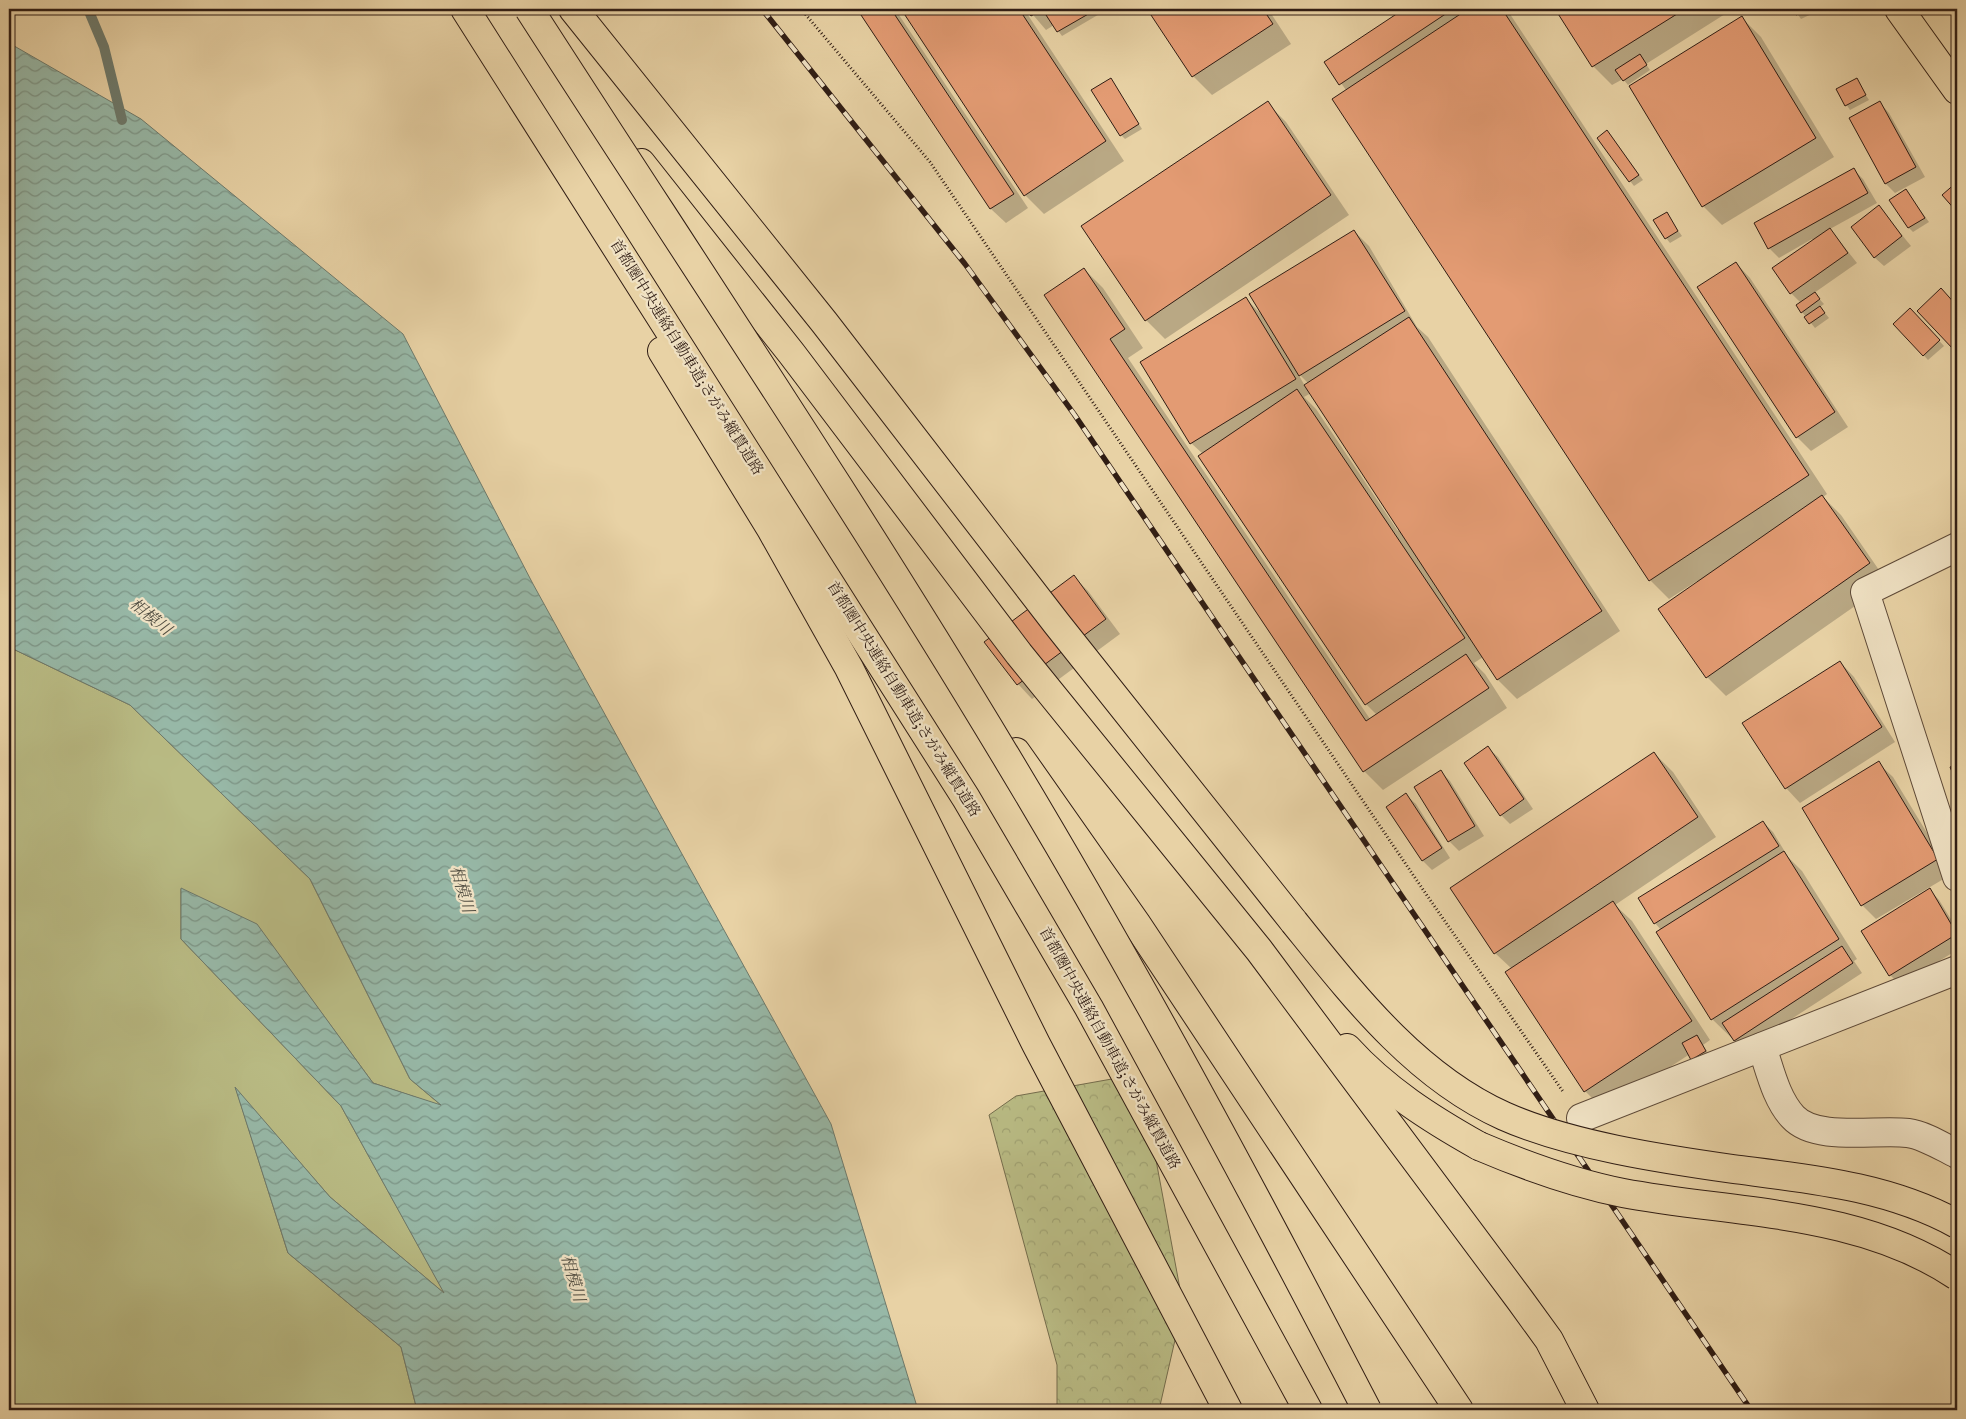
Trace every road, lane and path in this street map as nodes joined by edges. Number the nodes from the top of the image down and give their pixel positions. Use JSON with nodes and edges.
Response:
{"nodes":[{"id":1,"x":461,"y":9,"type":"edge"},
{"id":2,"x":465,"y":9,"type":"edge"},
{"id":3,"x":519,"y":9,"type":"edge"},
{"id":4,"x":529,"y":9,"type":"edge"},
{"id":5,"x":573,"y":9,"type":"edge"},
{"id":6,"x":801,"y":9,"type":"edge"},
{"id":7,"x":1899,"y":9,"type":"edge"},
{"id":8,"x":1957,"y":90,"type":"edge"},
{"id":9,"x":1957,"y":546,"type":"edge"},
{"id":10,"x":909,"y":600,"type":"junction"},
{"id":11,"x":1957,"y":877,"type":"edge"},
{"id":12,"x":1259,"y":950,"type":"junction"},
{"id":13,"x":1957,"y":970,"type":"edge"},
{"id":14,"x":1762,"y":1047,"type":"junction"},
{"id":15,"x":1581,"y":1118,"type":"joint"},
{"id":16,"x":1957,"y":1154,"type":"edge"},
{"id":17,"x":1957,"y":1224,"type":"edge"},
{"id":18,"x":1957,"y":1276,"type":"edge"},
{"id":19,"x":1228,"y":1410,"type":"edge"},
{"id":20,"x":1308,"y":1410,"type":"edge"},
{"id":21,"x":1368,"y":1410,"type":"edge"},
{"id":22,"x":1459,"y":1410,"type":"edge"},
{"id":23,"x":1584,"y":1410,"type":"edge"}],
"edges":[{"from":1,"to":19,"type":"main road"},
{"from":2,"to":20,"type":"main road","name":"首都圏中央連絡自動車道;さがみ縦貫道路"},
{"from":3,"to":12,"type":"main road","bridge":true},
{"from":4,"to":10,"type":"main road","bridge":true},
{"from":5,"to":17,"type":"main road","bridge":true},
{"from":6,"to":15,"type":"path"},
{"from":7,"to":8,"type":"main road"},
{"from":9,"to":11,"type":"street"},
{"from":10,"to":21,"type":"main road","bridge":true},
{"from":10,"to":22,"type":"main road","bridge":true},
{"from":12,"to":18,"type":"main road","bridge":true},
{"from":12,"to":23,"type":"main road"},
{"from":13,"to":14,"type":"street"},
{"from":14,"to":15,"type":"street"},
{"from":14,"to":16,"type":"street"}]}
